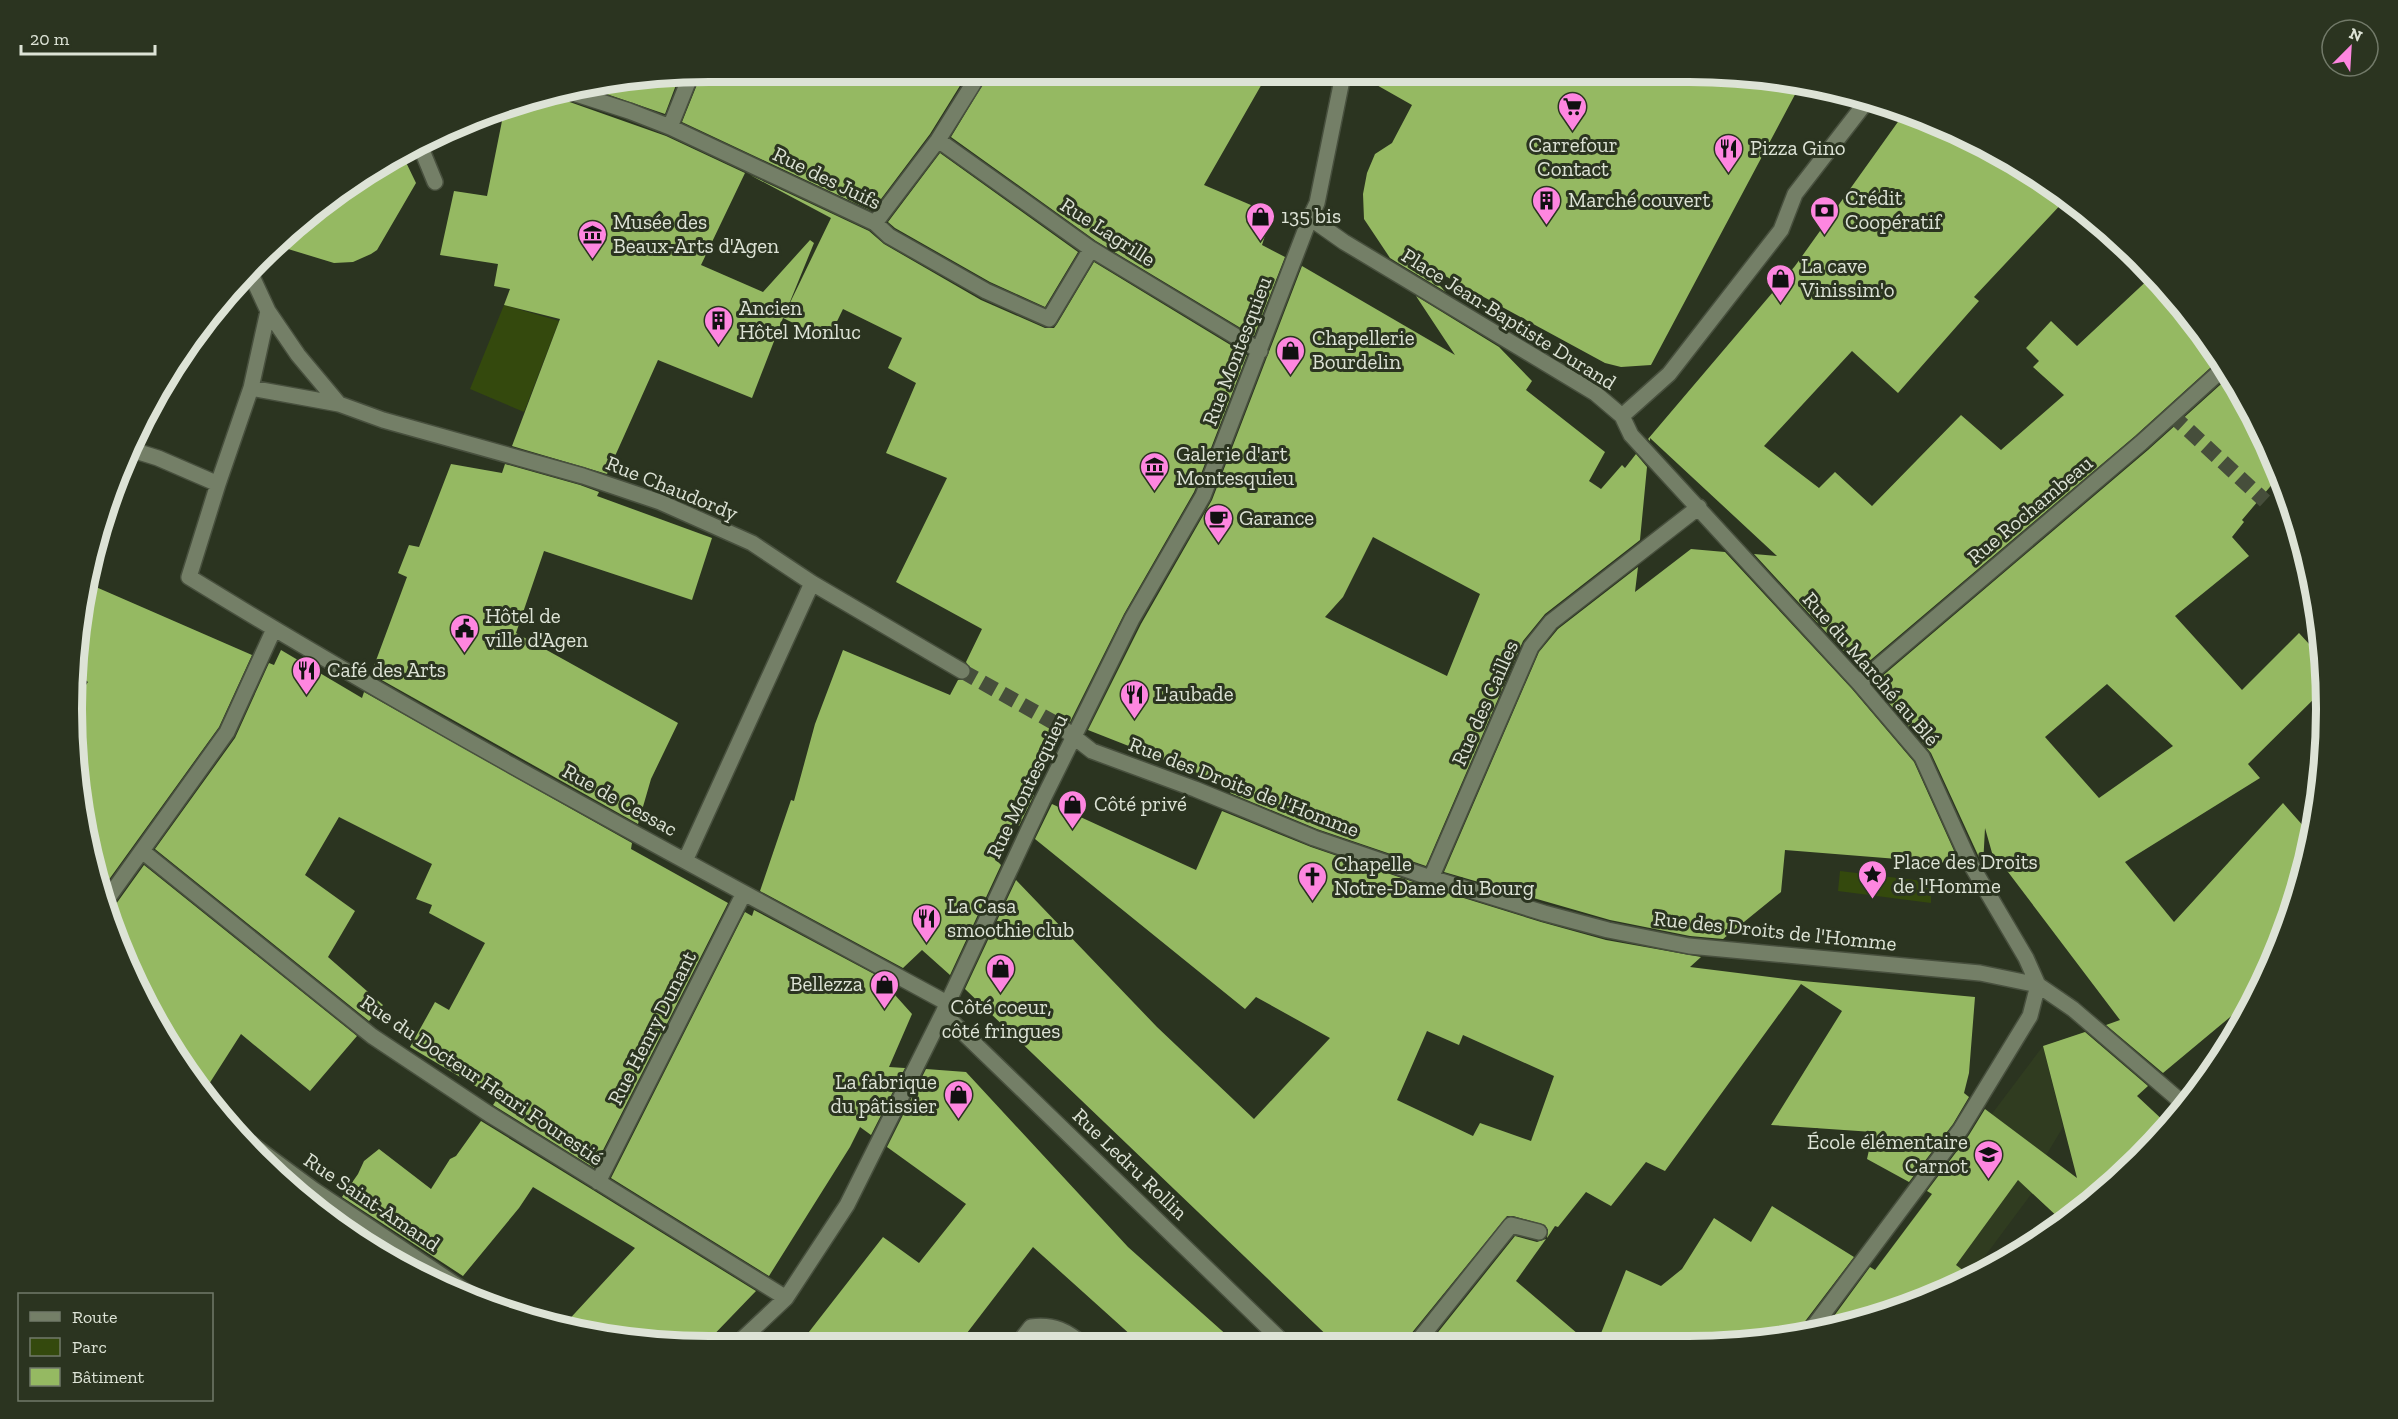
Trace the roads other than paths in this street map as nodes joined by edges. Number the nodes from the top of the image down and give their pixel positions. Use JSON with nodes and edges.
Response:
{"nodes":[{"id":1,"x":974,"y":82,"type":"edge"},
{"id":2,"x":1342,"y":82,"type":"edge"},
{"id":3,"x":688,"y":83,"type":"edge"},
{"id":4,"x":583,"y":96,"type":"edge"},
{"id":5,"x":1862,"y":107,"type":"edge"},
{"id":6,"x":670,"y":127,"type":"junction"},
{"id":7,"x":938,"y":140,"type":"junction"},
{"id":8,"x":423,"y":152,"type":"edge"},
{"id":9,"x":435,"y":182,"type":"dead end"},
{"id":10,"x":1310,"y":218,"type":"junction"},
{"id":11,"x":875,"y":223,"type":"junction"},
{"id":12,"x":1091,"y":249,"type":"junction"},
{"id":13,"x":253,"y":279,"type":"edge"},
{"id":14,"x":268,"y":311,"type":"junction"},
{"id":15,"x":1260,"y":351,"type":"junction"},
{"id":16,"x":2218,"y":374,"type":"edge"},
{"id":17,"x":251,"y":388,"type":"junction"},
{"id":18,"x":339,"y":404,"type":"junction"},
{"id":19,"x":1622,"y":416,"type":"junction"},
{"id":20,"x":138,"y":452,"type":"edge"},
{"id":21,"x":218,"y":484,"type":"junction"},
{"id":22,"x":1699,"y":507,"type":"junction"},
{"id":23,"x":812,"y":583,"type":"junction"},
{"id":24,"x":274,"y":629,"type":"junction"},
{"id":25,"x":962,"y":671,"type":"tunnel mouth"},
{"id":26,"x":1859,"y":683,"type":"junction"},
{"id":27,"x":1059,"y":726,"type":"tunnel mouth"},
{"id":28,"x":1074,"y":739,"type":"junction"},
{"id":29,"x":142,"y":851,"type":"junction"},
{"id":30,"x":686,"y":861,"type":"junction"},
{"id":31,"x":1431,"y":878,"type":"junction"},
{"id":32,"x":744,"y":893,"type":"junction"},
{"id":33,"x":111,"y":894,"type":"edge"},
{"id":34,"x":2038,"y":985,"type":"junction"},
{"id":35,"x":945,"y":1008,"type":"junction"},
{"id":36,"x":2179,"y":1100,"type":"edge"},
{"id":37,"x":274,"y":1161,"type":"edge"},
{"id":38,"x":598,"y":1182,"type":"junction"},
{"id":39,"x":1539,"y":1232,"type":"dead end"},
{"id":40,"x":446,"y":1278,"type":"edge"},
{"id":41,"x":786,"y":1299,"type":"junction"},
{"id":42,"x":1816,"y":1323,"type":"edge"},
{"id":43,"x":746,"y":1336,"type":"edge"},
{"id":44,"x":1024,"y":1336,"type":"edge"},
{"id":45,"x":1070,"y":1336,"type":"edge"},
{"id":46,"x":1277,"y":1336,"type":"edge"},
{"id":47,"x":1422,"y":1336,"type":"edge"}],
"edges":[{"from":1,"to":7,"type":"street"},
{"from":2,"to":10,"type":"street"},
{"from":3,"to":6,"type":"street"},
{"from":4,"to":6,"type":"street","name":"Rue des Juifs"},
{"from":5,"to":19,"type":"street","name":"Place Jean-Baptiste Durand"},
{"from":6,"to":11,"type":"street","name":"Rue des Juifs"},
{"from":7,"to":11,"type":"street"},
{"from":7,"to":12,"type":"street","name":"Rue Lagrille"},
{"from":8,"to":9,"type":"street"},
{"from":10,"to":15,"type":"street","name":"Rue Montesquieu"},
{"from":10,"to":19,"type":"street","name":"Place Jean-Baptiste Durand"},
{"from":11,"to":12,"type":"street","name":"Rue des Juifs"},
{"from":12,"to":15,"type":"street","name":"Rue Lagrille"},
{"from":13,"to":14,"type":"street"},
{"from":14,"to":17,"type":"street"},
{"from":14,"to":18,"type":"street"},
{"from":15,"to":28,"type":"street","name":"Rue Montesquieu"},
{"from":16,"to":26,"type":"street","name":"Rue Rochambeau"},
{"from":17,"to":18,"type":"street","name":"Rue Chaudordy"},
{"from":17,"to":21,"type":"street"},
{"from":18,"to":23,"type":"street","name":"Rue Chaudordy"},
{"from":19,"to":22,"type":"street","name":"Rue du Marché au Blé"},
{"from":20,"to":21,"type":"street"},
{"from":21,"to":24,"type":"street","name":"Rue de Cessac"},
{"from":22,"to":26,"type":"street","name":"Rue du Marché au Blé"},
{"from":22,"to":31,"type":"street","name":"Rue des Cailles"},
{"from":23,"to":25,"type":"street","name":"Rue Chaudordy"},
{"from":23,"to":30,"type":"street"},
{"from":24,"to":29,"type":"street"},
{"from":24,"to":30,"type":"street","name":"Rue de Cessac"},
{"from":26,"to":34,"type":"street","name":"Rue du Marché au Blé"},
{"from":27,"to":28,"type":"street"},
{"from":28,"to":31,"type":"street","name":"Rue des Droits de l'Homme"},
{"from":28,"to":35,"type":"street","name":"Rue Montesquieu"},
{"from":29,"to":33,"type":"street"},
{"from":29,"to":38,"type":"street","name":"Rue du Docteur Henri Fourestié"},
{"from":30,"to":32,"type":"street","name":"Rue de Cessac"},
{"from":31,"to":34,"type":"street","name":"Rue des Droits de l'Homme"},
{"from":32,"to":35,"type":"street","name":"Rue de Cessac"},
{"from":32,"to":38,"type":"street","name":"Rue Henry Dunant"},
{"from":34,"to":36,"type":"street"},
{"from":34,"to":42,"type":"street"},
{"from":35,"to":41,"type":"street","name":"Rue Montesquieu"},
{"from":35,"to":46,"type":"street","name":"Rue Ledru Rollin"},
{"from":37,"to":40,"type":"street","name":"Rue Saint-Amand"},
{"from":38,"to":41,"type":"street","name":"Rue du Docteur Henri Fourestié"},
{"from":39,"to":47,"type":"street"},
{"from":41,"to":43,"type":"street","name":"Rue Montesquieu"},
{"from":44,"to":45,"type":"street"}]}
